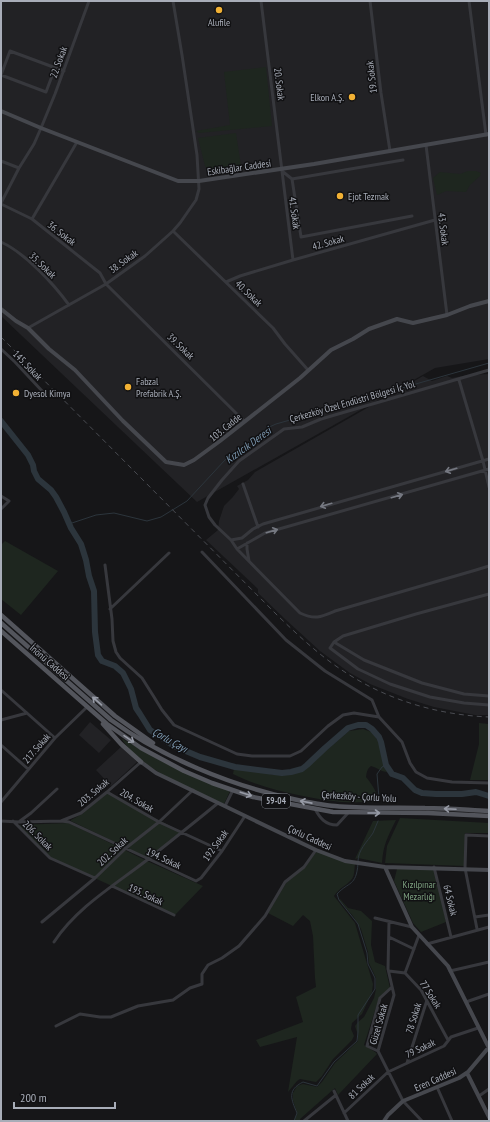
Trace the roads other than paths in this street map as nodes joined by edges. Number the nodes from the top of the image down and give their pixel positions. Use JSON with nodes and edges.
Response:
{"nodes":[{"id":1,"x":89,"y":1,"type":"edge"},
{"id":2,"x":172,"y":1,"type":"edge"},
{"id":3,"x":261,"y":1,"type":"edge"},
{"id":4,"x":370,"y":1,"type":"edge"},
{"id":5,"x":469,"y":1,"type":"edge"},
{"id":6,"x":55,"y":68,"type":"junction"},
{"id":7,"x":64,"y":71,"type":"junction"},
{"id":8,"x":1,"y":111,"type":"edge"},
{"id":9,"x":41,"y":128,"type":"junction"},
{"id":10,"x":487,"y":135,"type":"edge"},
{"id":11,"x":77,"y":142,"type":"junction"},
{"id":12,"x":426,"y":145,"type":"junction"},
{"id":13,"x":390,"y":151,"type":"junction"},
{"id":14,"x":403,"y":160,"type":"dead end"},
{"id":15,"x":1,"y":161,"type":"edge"},
{"id":16,"x":19,"y":168,"type":"junction"},
{"id":17,"x":282,"y":170,"type":"junction"},
{"id":18,"x":292,"y":179,"type":"junction"},
{"id":19,"x":198,"y":181,"type":"junction"},
{"id":20,"x":1,"y":204,"type":"edge"},
{"id":21,"x":412,"y":216,"type":"dead end"},
{"id":22,"x":32,"y":219,"type":"junction"},
{"id":23,"x":435,"y":220,"type":"junction"},
{"id":24,"x":173,"y":231,"type":"junction"},
{"id":25,"x":1,"y":242,"type":"edge"},
{"id":26,"x":294,"y":260,"type":"junction"},
{"id":27,"x":226,"y":282,"type":"junction"},
{"id":28,"x":106,"y":284,"type":"junction"},
{"id":29,"x":489,"y":302,"type":"edge"},
{"id":30,"x":69,"y":305,"type":"junction"},
{"id":31,"x":1,"y":309,"type":"edge"},
{"id":32,"x":447,"y":315,"type":"junction"},
{"id":33,"x":28,"y":328,"type":"junction"},
{"id":34,"x":1,"y":349,"type":"edge"},
{"id":35,"x":308,"y":370,"type":"junction"},
{"id":36,"x":489,"y":370,"type":"edge"},
{"id":37,"x":459,"y":380,"type":"junction"},
{"id":38,"x":43,"y":392,"type":"dead end"},
{"id":39,"x":244,"y":421,"type":"junction"},
{"id":40,"x":489,"y":459,"type":"edge"},
{"id":41,"x":483,"y":461,"type":"junction"},
{"id":42,"x":489,"y":469,"type":"edge"},
{"id":43,"x":485,"y":470,"type":"junction"},
{"id":44,"x":243,"y":484,"type":"dead end"},
{"id":45,"x":489,"y":487,"type":"edge"},
{"id":46,"x":1,"y":496,"type":"edge"},
{"id":47,"x":1,"y":509,"type":"edge"},
{"id":48,"x":258,"y":526,"type":"junction"},
{"id":49,"x":231,"y":540,"type":"junction"},
{"id":50,"x":248,"y":543,"type":"junction"},
{"id":51,"x":238,"y":549,"type":"junction"},
{"id":52,"x":202,"y":552,"type":"dead end"},
{"id":53,"x":169,"y":553,"type":"dead end"},
{"id":54,"x":249,"y":561,"type":"junction"},
{"id":55,"x":105,"y":565,"type":"dead end"},
{"id":56,"x":489,"y":566,"type":"edge"},
{"id":57,"x":489,"y":594,"type":"edge"},
{"id":58,"x":110,"y":609,"type":"junction"},
{"id":59,"x":1,"y":615,"type":"edge"},
{"id":60,"x":1,"y":623,"type":"edge"},
{"id":61,"x":1,"y":631,"type":"edge"},
{"id":62,"x":334,"y":642,"type":"junction"},
{"id":63,"x":1,"y":690,"type":"edge"},
{"id":64,"x":489,"y":696,"type":"edge"},
{"id":65,"x":489,"y":704,"type":"edge"},
{"id":66,"x":87,"y":707,"type":"junction"},
{"id":67,"x":27,"y":713,"type":"junction"},
{"id":68,"x":379,"y":717,"type":"junction"},
{"id":69,"x":1,"y":720,"type":"edge"},
{"id":70,"x":55,"y":738,"type":"junction"},
{"id":71,"x":1,"y":745,"type":"edge"},
{"id":72,"x":141,"y":762,"type":"junction"},
{"id":73,"x":187,"y":763,"type":"junction"},
{"id":74,"x":28,"y":769,"type":"junction"},
{"id":75,"x":489,"y":783,"type":"edge"},
{"id":76,"x":57,"y":789,"type":"dead end"},
{"id":77,"x":193,"y":790,"type":"junction"},
{"id":78,"x":233,"y":790,"type":"junction"},
{"id":79,"x":107,"y":792,"type":"junction"},
{"id":80,"x":2,"y":800,"type":"edge"},
{"id":81,"x":219,"y":803,"type":"junction"},
{"id":82,"x":225,"y":806,"type":"junction"},
{"id":83,"x":315,"y":809,"type":"junction"},
{"id":84,"x":489,"y":811,"type":"edge"},
{"id":85,"x":348,"y":813,"type":"junction"},
{"id":86,"x":246,"y":816,"type":"junction"},
{"id":87,"x":489,"y":816,"type":"edge"},
{"id":88,"x":1,"y":821,"type":"edge"},
{"id":89,"x":13,"y":821,"type":"junction"},
{"id":90,"x":61,"y":821,"type":"junction"},
{"id":91,"x":19,"y":822,"type":"junction"},
{"id":92,"x":159,"y":822,"type":"junction"},
{"id":93,"x":182,"y":832,"type":"junction"},
{"id":94,"x":489,"y":836,"type":"edge"},
{"id":95,"x":126,"y":848,"type":"junction"},
{"id":96,"x":316,"y":850,"type":"junction"},
{"id":97,"x":222,"y":851,"type":"junction"},
{"id":98,"x":148,"y":860,"type":"junction"},
{"id":99,"x":385,"y":867,"type":"junction"},
{"id":100,"x":434,"y":867,"type":"junction"},
{"id":101,"x":465,"y":868,"type":"junction"},
{"id":102,"x":489,"y":870,"type":"edge"},
{"id":103,"x":95,"y":878,"type":"junction"},
{"id":104,"x":196,"y":881,"type":"joint"},
{"id":105,"x":112,"y":886,"type":"junction"},
{"id":106,"x":489,"y":914,"type":"edge"},
{"id":107,"x":174,"y":915,"type":"dead end"},
{"id":108,"x":474,"y":917,"type":"junction"},
{"id":109,"x":374,"y":918,"type":"dead end"},
{"id":110,"x":42,"y":922,"type":"dead end"},
{"id":111,"x":389,"y":922,"type":"junction"},
{"id":112,"x":412,"y":927,"type":"junction"},
{"id":113,"x":489,"y":927,"type":"edge"},
{"id":114,"x":477,"y":929,"type":"junction"},
{"id":115,"x":419,"y":935,"type":"junction"},
{"id":116,"x":389,"y":937,"type":"junction"},
{"id":117,"x":451,"y":937,"type":"junction"},
{"id":118,"x":54,"y":942,"type":"dead end"},
{"id":119,"x":427,"y":944,"type":"junction"},
{"id":120,"x":414,"y":949,"type":"junction"},
{"id":121,"x":489,"y":962,"type":"edge"},
{"id":122,"x":450,"y":971,"type":"junction"},
{"id":123,"x":389,"y":972,"type":"junction"},
{"id":124,"x":404,"y":973,"type":"junction"},
{"id":125,"x":392,"y":987,"type":"junction"},
{"id":126,"x":489,"y":994,"type":"edge"},
{"id":127,"x":427,"y":1000,"type":"junction"},
{"id":128,"x":466,"y":1002,"type":"junction"},
{"id":129,"x":56,"y":1026,"type":"dead end"},
{"id":130,"x":478,"y":1028,"type":"junction"},
{"id":131,"x":448,"y":1040,"type":"junction"},
{"id":132,"x":489,"y":1047,"type":"edge"},
{"id":133,"x":378,"y":1051,"type":"junction"},
{"id":134,"x":407,"y":1063,"type":"junction"},
{"id":135,"x":388,"y":1072,"type":"junction"},
{"id":136,"x":467,"y":1073,"type":"junction"},
{"id":137,"x":438,"y":1087,"type":"junction"},
{"id":138,"x":489,"y":1089,"type":"edge"},
{"id":139,"x":334,"y":1090,"type":"dead end"},
{"id":140,"x":336,"y":1095,"type":"junction"},
{"id":141,"x":479,"y":1096,"type":"junction"},
{"id":142,"x":404,"y":1102,"type":"junction"},
{"id":143,"x":344,"y":1113,"type":"junction"},
{"id":144,"x":489,"y":1117,"type":"edge"},
{"id":145,"x":304,"y":1121,"type":"edge"},
{"id":146,"x":348,"y":1121,"type":"edge"},
{"id":147,"x":384,"y":1121,"type":"edge"},
{"id":148,"x":422,"y":1121,"type":"edge"},
{"id":149,"x":452,"y":1121,"type":"edge"}],
"edges":[{"from":1,"to":7,"type":"street","name":"22. Sokak"},
{"from":2,"to":19,"type":"street"},
{"from":3,"to":17,"type":"street","name":"20. Sokak"},
{"from":4,"to":13,"type":"street","name":"19. Sokak"},
{"from":5,"to":10,"type":"street"},
{"from":6,"to":6,"type":"street"},
{"from":6,"to":7,"type":"street"},
{"from":7,"to":9,"type":"street","name":"22. Sokak"},
{"from":8,"to":9,"type":"street","name":"Eskibağlar Caddesi"},
{"from":9,"to":11,"type":"street","name":"Eskibağlar Caddesi"},
{"from":9,"to":16,"type":"street","name":"22. Sokak"},
{"from":10,"to":12,"type":"street","name":"Eskibağlar Caddesi"},
{"from":11,"to":19,"type":"street","name":"Eskibağlar Caddesi"},
{"from":11,"to":22,"type":"street"},
{"from":12,"to":13,"type":"street","name":"Eskibağlar Caddesi"},
{"from":12,"to":23,"type":"street","name":"43. Sokak"},
{"from":13,"to":17,"type":"street","name":"Eskibağlar Caddesi"},
{"from":14,"to":18,"type":"street"},
{"from":15,"to":16,"type":"street"},
{"from":16,"to":20,"type":"street","name":"22. Sokak"},
{"from":17,"to":18,"type":"street"},
{"from":17,"to":19,"type":"street","name":"Eskibağlar Caddesi"},
{"from":17,"to":26,"type":"street","name":"41. Sokak"},
{"from":18,"to":21,"type":"street"},
{"from":19,"to":24,"type":"street","name":"38. Sokak"},
{"from":20,"to":22,"type":"street","name":"36. Sokak"},
{"from":22,"to":28,"type":"street","name":"36. Sokak"},
{"from":23,"to":26,"type":"street","name":"42. Sokak"},
{"from":23,"to":32,"type":"street","name":"43. Sokak"},
{"from":24,"to":27,"type":"street","name":"40. Sokak"},
{"from":24,"to":28,"type":"street","name":"38. Sokak"},
{"from":25,"to":30,"type":"street","name":"35. Sokak"},
{"from":26,"to":27,"type":"street","name":"42. Sokak"},
{"from":27,"to":35,"type":"street","name":"40. Sokak"},
{"from":28,"to":30,"type":"street","name":"38. Sokak"},
{"from":28,"to":39,"type":"street","name":"39. Sokak"},
{"from":29,"to":32,"type":"street","name":"103. Cadde"},
{"from":30,"to":33,"type":"street","name":"38. Sokak"},
{"from":31,"to":33,"type":"street","name":"103. Cadde"},
{"from":32,"to":35,"type":"street","name":"103. Cadde"},
{"from":33,"to":39,"type":"street","name":"103. Cadde"},
{"from":34,"to":38,"type":"street","name":"145. Sokak"},
{"from":35,"to":39,"type":"street","name":"103. Cadde"},
{"from":36,"to":37,"type":"street","name":"Çerkezköy Özel Endüstri Bölgesi İç Yol"},
{"from":37,"to":41,"type":"street"},
{"from":37,"to":49,"type":"street","name":"Çerkezköy Özel Endüstri Bölgesi İç Yol"},
{"from":40,"to":41,"type":"street"},
{"from":41,"to":43,"type":"street"},
{"from":41,"to":48,"type":"street","one_way":true},
{"from":42,"to":43,"type":"street"},
{"from":43,"to":45,"type":"street"},
{"from":50,"to":43,"type":"street","one_way":true},
{"from":44,"to":48,"type":"street"},
{"from":46,"to":47,"type":"street"},
{"from":48,"to":49,"type":"street"},
{"from":49,"to":51,"type":"street","name":"Çerkezköy Özel Endüstri Bölgesi İç Yol"},
{"from":50,"to":51,"type":"street"},
{"from":50,"to":54,"type":"street"},
{"from":51,"to":54,"type":"street","name":"Çerkezköy Özel Endüstri Bölgesi İç Yol"},
{"from":52,"to":68,"type":"street"},
{"from":53,"to":58,"type":"street"},
{"from":54,"to":56,"type":"street","name":"Çerkezköy Özel Endüstri Bölgesi İç Yol"},
{"from":55,"to":58,"type":"street"},
{"from":57,"to":62,"type":"street"},
{"from":58,"to":68,"type":"street"},
{"from":73,"to":59,"type":"main road","one_way":true},
{"from":60,"to":73,"type":"main road","number":"59-04"},
{"from":61,"to":66,"type":"main road","name":"İnönü Caddesi","number":"59-04"},
{"from":62,"to":64,"type":"street"},
{"from":62,"to":65,"type":"street"},
{"from":63,"to":67,"type":"street"},
{"from":66,"to":70,"type":"street","name":"217. Sokak"},
{"from":66,"to":72,"type":"main road"},
{"from":66,"to":78,"type":"main road","number":"59-04","one_way":true},
{"from":67,"to":69,"type":"street"},
{"from":67,"to":70,"type":"street"},
{"from":68,"to":75,"type":"street"},
{"from":70,"to":74,"type":"street","name":"217. Sokak"},
{"from":71,"to":74,"type":"street"},
{"from":72,"to":77,"type":"street","name":"Çorlu Caddesi"},
{"from":72,"to":79,"type":"street","name":"203. Sokak"},
{"from":84,"to":73,"type":"main road","name":"Çerkezköy - Çorlu Yolu","number":"59-04","one_way":true},
{"from":74,"to":80,"type":"street","name":"217. Sokak"},
{"from":76,"to":91,"type":"street"},
{"from":77,"to":81,"type":"street","name":"Çorlu Caddesi"},
{"from":77,"to":92,"type":"street","name":"202. Sokak"},
{"from":78,"to":82,"type":"street"},
{"from":78,"to":83,"type":"main road","number":"59-04","one_way":true},
{"from":79,"to":90,"type":"street","name":"203. Sokak"},
{"from":79,"to":92,"type":"street","name":"204. Sokak"},
{"from":81,"to":82,"type":"street","name":"Çorlu Caddesi"},
{"from":81,"to":93,"type":"street"},
{"from":82,"to":86,"type":"street","name":"Çorlu Caddesi"},
{"from":83,"to":85,"type":"main road","number":"59-04"},
{"from":83,"to":85,"type":"street"},
{"from":85,"to":87,"type":"main road","number":"59-04","one_way":true},
{"from":86,"to":96,"type":"street","name":"Çorlu Caddesi"},
{"from":86,"to":97,"type":"street","name":"192 Sokak"},
{"from":88,"to":89,"type":"street","name":"203. Sokak"},
{"from":89,"to":91,"type":"street","name":"203. Sokak"},
{"from":89,"to":103,"type":"street","name":"206. Sokak"},
{"from":90,"to":91,"type":"street","name":"203. Sokak"},
{"from":90,"to":95,"type":"street","name":"194. Sokak"},
{"from":92,"to":93,"type":"street","name":"204. Sokak"},
{"from":92,"to":95,"type":"street","name":"202. Sokak"},
{"from":93,"to":97,"type":"street","name":"204. Sokak"},
{"from":93,"to":98,"type":"street"},
{"from":94,"to":101,"type":"street"},
{"from":95,"to":98,"type":"street","name":"194. Sokak"},
{"from":95,"to":103,"type":"street","name":"202. Sokak"},
{"from":96,"to":99,"type":"street","name":"Çorlu Caddesi"},
{"from":96,"to":129,"type":"street"},
{"from":97,"to":104,"type":"street","name":"192 Sokak"},
{"from":98,"to":104,"type":"street","name":"194. Sokak"},
{"from":98,"to":105,"type":"street"},
{"from":99,"to":100,"type":"street","name":"Çorlu Caddesi"},
{"from":99,"to":112,"type":"street"},
{"from":100,"to":101,"type":"street","name":"Çorlu Caddesi"},
{"from":100,"to":117,"type":"street","name":"64 Sokak"},
{"from":101,"to":102,"type":"street","name":"Çorlu Caddesi"},
{"from":101,"to":108,"type":"street"},
{"from":103,"to":110,"type":"street","name":"202. Sokak"},
{"from":105,"to":107,"type":"street","name":"195. Sokak"},
{"from":105,"to":118,"type":"street"},
{"from":106,"to":108,"type":"street"},
{"from":108,"to":114,"type":"street"},
{"from":109,"to":111,"type":"street"},
{"from":111,"to":112,"type":"street"},
{"from":111,"to":116,"type":"street","name":"Güzel Sokak"},
{"from":112,"to":115,"type":"street"},
{"from":113,"to":114,"type":"street"},
{"from":114,"to":117,"type":"street"},
{"from":115,"to":119,"type":"street"},
{"from":115,"to":120,"type":"street"},
{"from":116,"to":120,"type":"street"},
{"from":116,"to":123,"type":"street","name":"Güzel Sokak"},
{"from":117,"to":119,"type":"street"},
{"from":119,"to":122,"type":"street"},
{"from":120,"to":124,"type":"street"},
{"from":121,"to":122,"type":"street"},
{"from":122,"to":128,"type":"street"},
{"from":123,"to":124,"type":"street"},
{"from":123,"to":125,"type":"street","name":"Güzel Sokak"},
{"from":124,"to":127,"type":"street","name":"77 Sokak"},
{"from":125,"to":133,"type":"street","name":"Güzel Sokak"},
{"from":125,"to":133,"type":"street"},
{"from":126,"to":128,"type":"street"},
{"from":127,"to":131,"type":"street","name":"77 Sokak"},
{"from":127,"to":134,"type":"street","name":"78 Sokak"},
{"from":128,"to":130,"type":"street"},
{"from":130,"to":131,"type":"street","name":"79 Sokak"},
{"from":130,"to":132,"type":"street"},
{"from":131,"to":134,"type":"street","name":"79 Sokak"},
{"from":132,"to":136,"type":"street","name":"Eren Caddesi"},
{"from":133,"to":135,"type":"street","name":"Güzel Sokak"},
{"from":134,"to":135,"type":"street","name":"79 Sokak"},
{"from":135,"to":142,"type":"street","name":"Güzel Sokak"},
{"from":135,"to":143,"type":"street","name":"81 Sokak"},
{"from":136,"to":137,"type":"street","name":"Eren Caddesi"},
{"from":136,"to":141,"type":"street"},
{"from":137,"to":142,"type":"street","name":"Eren Caddesi"},
{"from":137,"to":149,"type":"street"},
{"from":138,"to":141,"type":"street"},
{"from":139,"to":140,"type":"street"},
{"from":140,"to":143,"type":"street"},
{"from":140,"to":145,"type":"street"},
{"from":141,"to":144,"type":"street"},
{"from":142,"to":147,"type":"street","name":"Eren Caddesi"},
{"from":142,"to":148,"type":"street","name":"Güzel Sokak"},
{"from":143,"to":146,"type":"street"}]}
